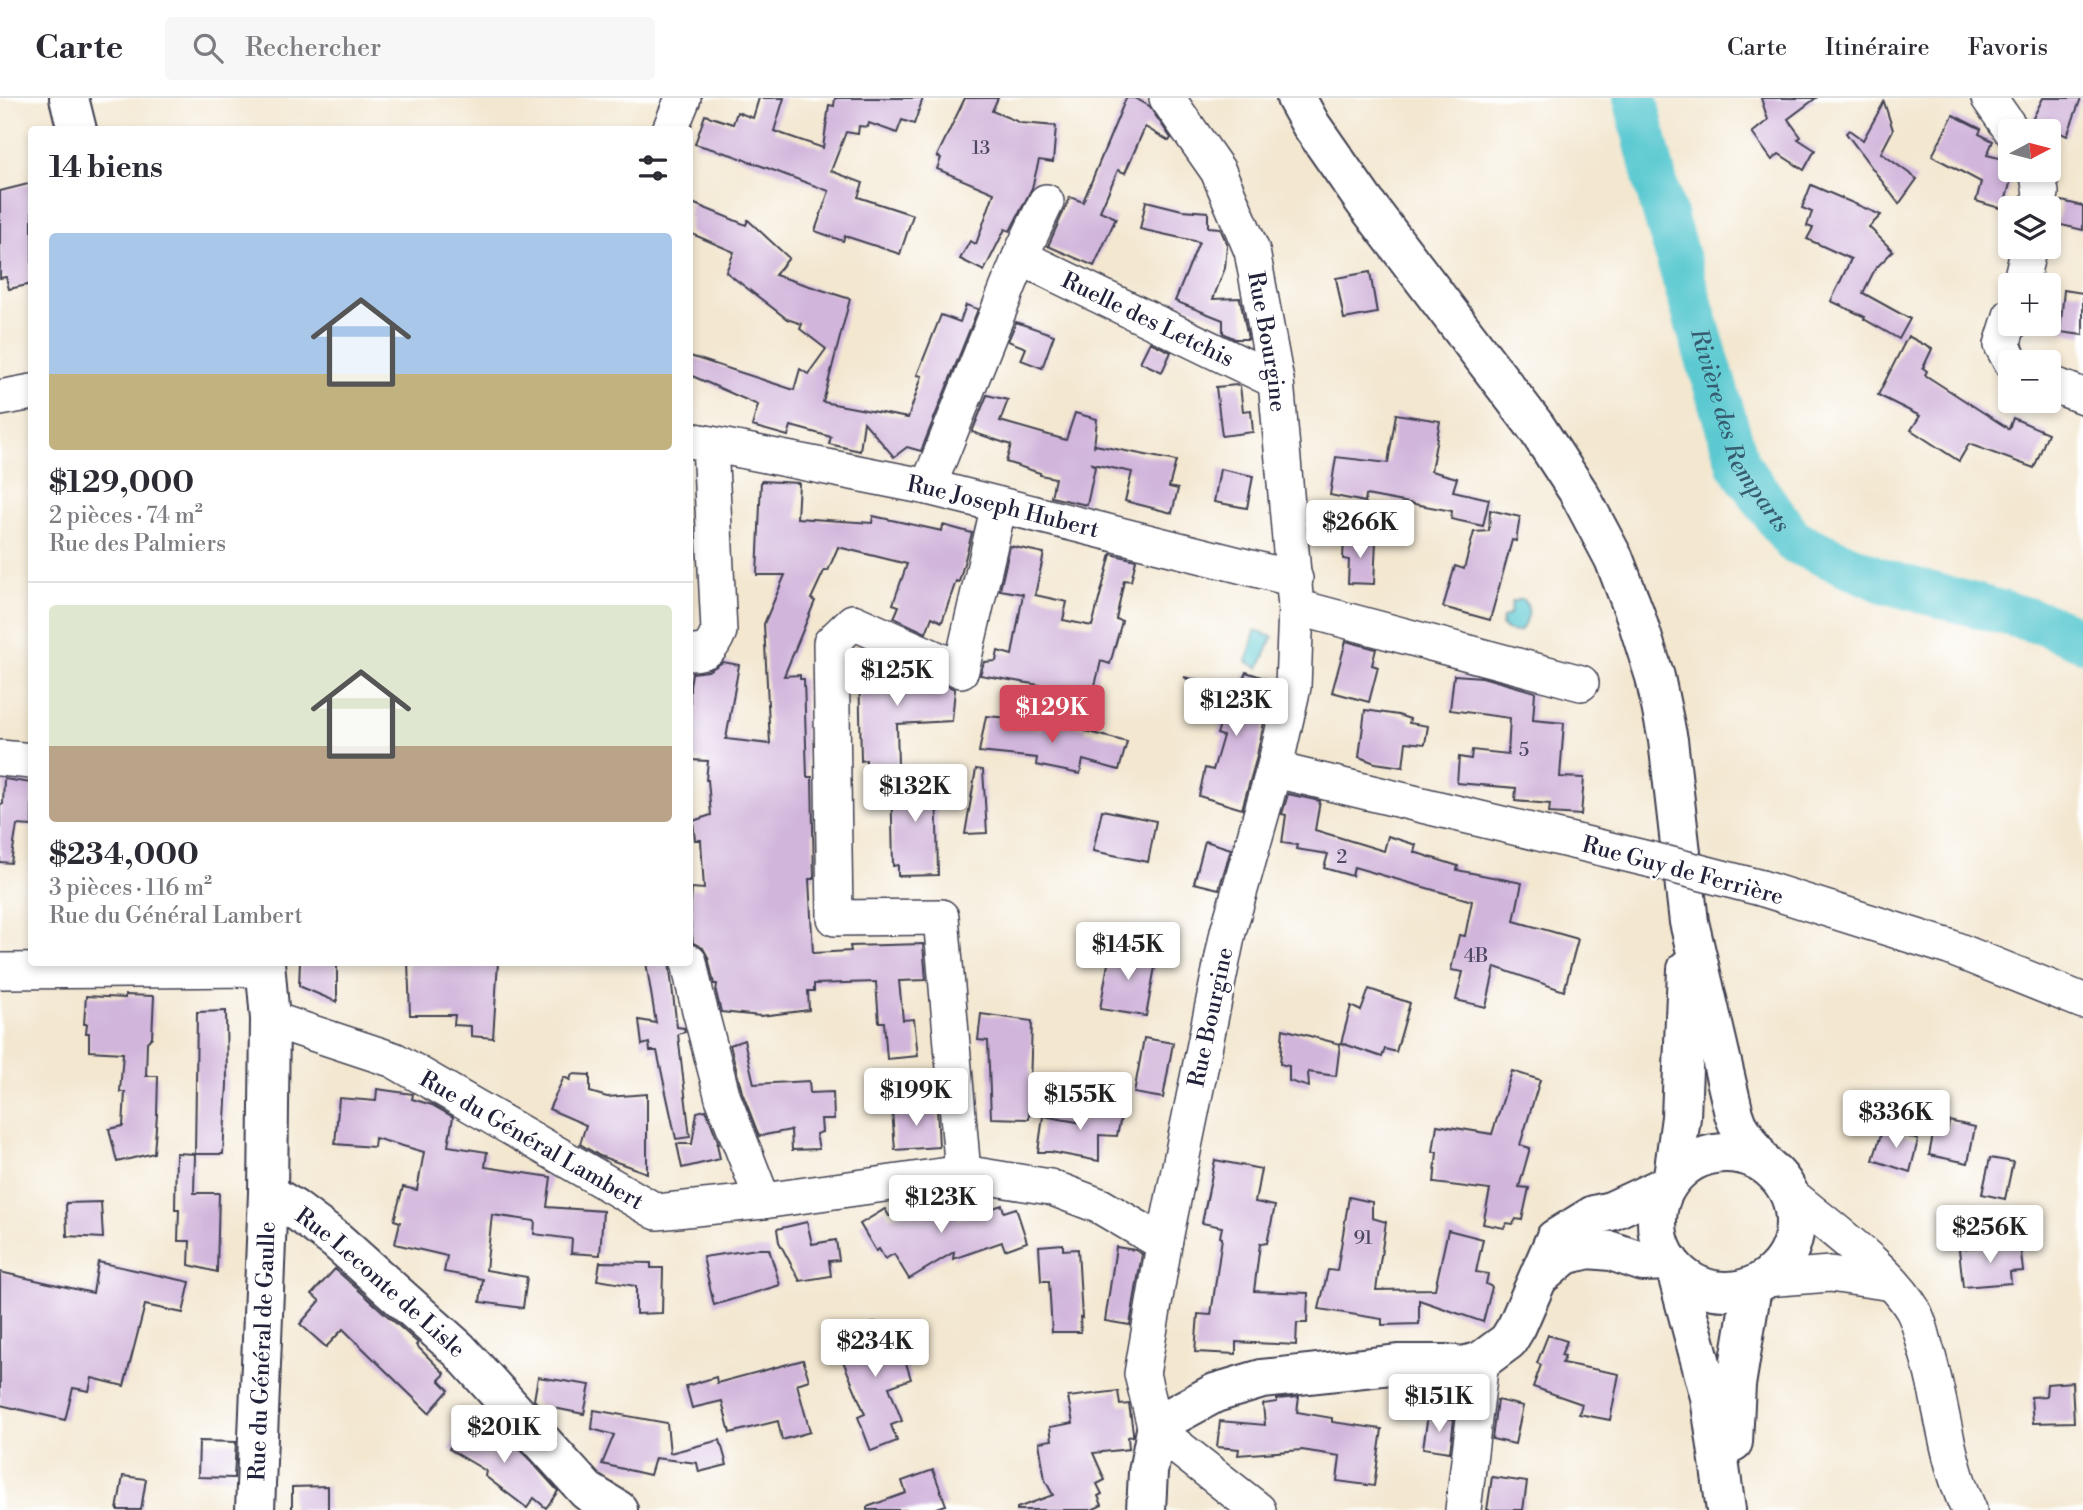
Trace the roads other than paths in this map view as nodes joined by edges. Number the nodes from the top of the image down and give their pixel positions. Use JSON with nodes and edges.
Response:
{"nodes":[{"id":1,"x":69,"y":98,"type":"edge"},
{"id":2,"x":683,"y":98,"type":"edge"},
{"id":3,"x":1167,"y":98,"type":"edge"},
{"id":4,"x":1296,"y":98,"type":"edge"},
{"id":5,"x":1989,"y":98,"type":"edge"},
{"id":6,"x":2004,"y":119,"type":"edge"},
{"id":7,"x":75,"y":126,"type":"edge"},
{"id":8,"x":672,"y":126,"type":"edge"},
{"id":9,"x":1046,"y":202,"type":"dead end"},
{"id":10,"x":1020,"y":257,"type":"junction"},
{"id":11,"x":1276,"y":381,"type":"junction"},
{"id":12,"x":2061,"y":388,"type":"edge"},
{"id":13,"x":28,"y":393,"type":"edge"},
{"id":14,"x":2083,"y":396,"type":"edge"},
{"id":15,"x":0,"y":398,"type":"edge"},
{"id":16,"x":700,"y":442,"type":"edge"},
{"id":17,"x":928,"y":487,"type":"junction"},
{"id":18,"x":999,"y":505,"type":"junction"},
{"id":19,"x":1296,"y":593,"type":"junction"},
{"id":20,"x":693,"y":653,"type":"edge"},
{"id":21,"x":1581,"y":683,"type":"dead end"},
{"id":22,"x":0,"y":758,"type":"edge"},
{"id":23,"x":28,"y":761,"type":"edge"},
{"id":24,"x":1276,"y":762,"type":"junction"},
{"id":25,"x":1689,"y":922,"type":"junction"},
{"id":26,"x":265,"y":966,"type":"edge"},
{"id":27,"x":690,"y":966,"type":"edge"},
{"id":28,"x":0,"y":971,"type":"edge"},
{"id":29,"x":2083,"y":1001,"type":"edge"},
{"id":30,"x":270,"y":1019,"type":"junction"},
{"id":31,"x":1762,"y":1162,"type":"junction"},
{"id":32,"x":963,"y":1173,"type":"junction"},
{"id":33,"x":1670,"y":1181,"type":"junction"},
{"id":34,"x":268,"y":1193,"type":"junction"},
{"id":35,"x":1790,"y":1194,"type":"junction"},
{"id":36,"x":763,"y":1201,"type":"junction"},
{"id":37,"x":1165,"y":1239,"type":"junction"},
{"id":38,"x":1672,"y":1266,"type":"junction"},
{"id":39,"x":1538,"y":1280,"type":"junction"},
{"id":40,"x":1759,"y":1283,"type":"junction"},
{"id":41,"x":1892,"y":1283,"type":"junction"},
{"id":42,"x":1481,"y":1361,"type":"junction"},
{"id":43,"x":1156,"y":1430,"type":"junction"},
{"id":44,"x":255,"y":1510,"type":"edge"},
{"id":45,"x":618,"y":1510,"type":"edge"},
{"id":46,"x":1146,"y":1510,"type":"edge"},
{"id":47,"x":1258,"y":1510,"type":"edge"},
{"id":48,"x":1463,"y":1510,"type":"edge"},
{"id":49,"x":1727,"y":1510,"type":"edge"},
{"id":50,"x":1969,"y":1510,"type":"edge"}],
"edges":[{"from":1,"to":7,"type":"main road"},
{"from":2,"to":8,"type":"street"},
{"from":3,"to":11,"type":"street","name":"Rue Bourgine"},
{"from":4,"to":25,"type":"main road"},
{"from":5,"to":6,"type":"street"},
{"from":9,"to":10,"type":"street"},
{"from":10,"to":11,"type":"street","name":"Ruelle des Letchis"},
{"from":10,"to":17,"type":"street"},
{"from":11,"to":19,"type":"street","name":"Rue Bourgine"},
{"from":12,"to":14,"type":"street"},
{"from":13,"to":15,"type":"street"},
{"from":16,"to":17,"type":"street","name":"Rue Joseph Hubert"},
{"from":16,"to":20,"type":"street","name":"Rue Joseph Hubert"},
{"from":17,"to":18,"type":"street","name":"Rue Joseph Hubert"},
{"from":18,"to":19,"type":"street","name":"Rue Joseph Hubert"},
{"from":18,"to":32,"type":"street"},
{"from":19,"to":21,"type":"street"},
{"from":19,"to":24,"type":"street","name":"Rue Bourgine"},
{"from":22,"to":23,"type":"street"},
{"from":24,"to":29,"type":"street","name":"Rue Guy de Ferrière","bridge":true},
{"from":24,"to":37,"type":"street","name":"Rue Bourgine"},
{"from":25,"to":31,"type":"main road"},
{"from":25,"to":33,"type":"main road"},
{"from":26,"to":28,"type":"street"},
{"from":26,"to":30,"type":"main road","name":"Rue Leconte de Lisle"},
{"from":27,"to":36,"type":"street"},
{"from":30,"to":34,"type":"main road","name":"Rue Leconte de Lisle"},
{"from":30,"to":36,"type":"street","name":"Rue du Général Lambert"},
{"from":31,"to":33,"type":"main road"},
{"from":31,"to":35,"type":"main road"},
{"from":32,"to":36,"type":"street","name":"Rue du Général Lambert"},
{"from":32,"to":37,"type":"street","name":"Rue du Général Lambert"},
{"from":33,"to":38,"type":"main road"},
{"from":33,"to":39,"type":"main road"},
{"from":34,"to":44,"type":"main road","name":"Rue du Général de Gaulle"},
{"from":34,"to":45,"type":"main road","name":"Rue Leconte de Lisle"},
{"from":35,"to":40,"type":"main road"},
{"from":35,"to":41,"type":"street"},
{"from":37,"to":43,"type":"street","name":"Rue Bourgine"},
{"from":38,"to":39,"type":"main road"},
{"from":38,"to":40,"type":"main road"},
{"from":38,"to":49,"type":"main road"},
{"from":39,"to":42,"type":"main road"},
{"from":40,"to":41,"type":"street"},
{"from":40,"to":49,"type":"main road"},
{"from":41,"to":50,"type":"street"},
{"from":42,"to":43,"type":"main road"},
{"from":42,"to":48,"type":"street"},
{"from":43,"to":46,"type":"main road"},
{"from":43,"to":47,"type":"street"}]}
